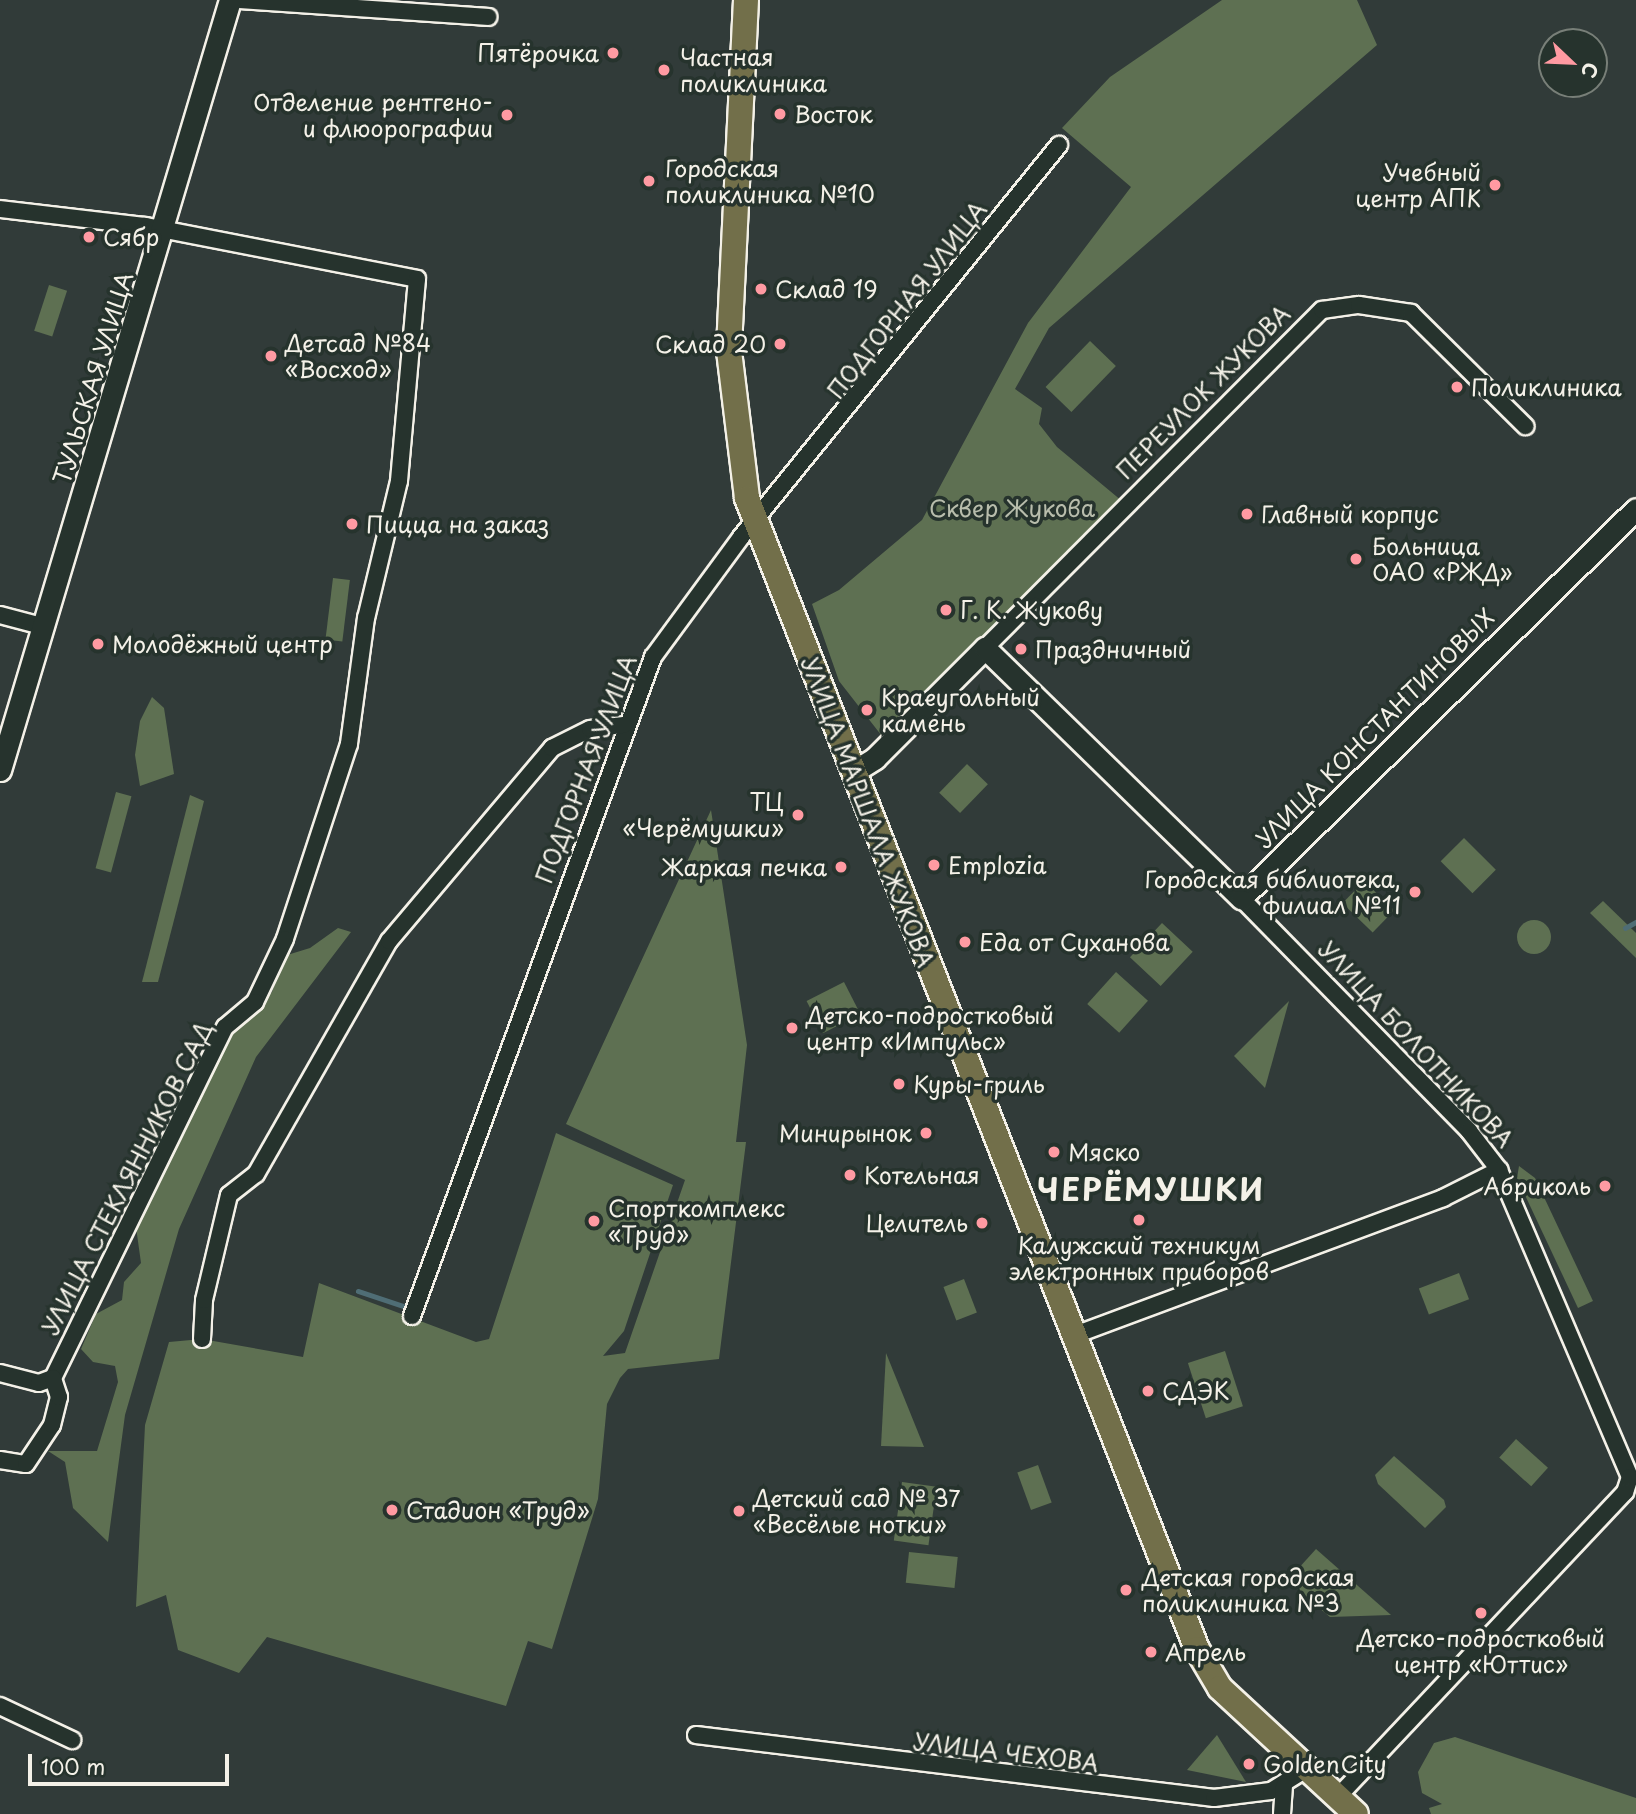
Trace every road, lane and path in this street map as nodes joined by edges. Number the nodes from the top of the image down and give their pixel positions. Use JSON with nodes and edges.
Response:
{"nodes":[{"id":1,"x":230,"y":0,"type":"edge"},
{"id":2,"x":240,"y":0,"type":"edge"},
{"id":3,"x":746,"y":0,"type":"edge"},
{"id":4,"x":488,"y":17,"type":"dead end"},
{"id":5,"x":1059,"y":145,"type":"dead end"},
{"id":6,"x":0,"y":209,"type":"edge"},
{"id":7,"x":165,"y":230,"type":"junction"},
{"id":8,"x":1524,"y":426,"type":"dead end"},
{"id":9,"x":1636,"y":509,"type":"edge"},
{"id":10,"x":756,"y":520,"type":"junction"},
{"id":11,"x":0,"y":615,"type":"edge"},
{"id":12,"x":44,"y":627,"type":"junction"},
{"id":13,"x":985,"y":648,"type":"junction"},
{"id":14,"x":624,"y":726,"type":"junction"},
{"id":15,"x":0,"y":770,"type":"edge"},
{"id":16,"x":853,"y":772,"type":"junction"},
{"id":17,"x":1241,"y":898,"type":"junction"},
{"id":18,"x":1499,"y":1170,"type":"junction"},
{"id":19,"x":412,"y":1316,"type":"dead end"},
{"id":20,"x":1075,"y":1335,"type":"junction"},
{"id":21,"x":202,"y":1339,"type":"dead end"},
{"id":22,"x":0,"y":1373,"type":"edge"},
{"id":23,"x":53,"y":1378,"type":"junction"},
{"id":24,"x":0,"y":1460,"type":"edge"},
{"id":25,"x":0,"y":1706,"type":"edge"},
{"id":26,"x":696,"y":1735,"type":"dead end"},
{"id":27,"x":72,"y":1740,"type":"dead end"},
{"id":28,"x":1305,"y":1770,"type":"junction"},
{"id":29,"x":1284,"y":1786,"type":"junction"},
{"id":30,"x":1336,"y":1798,"type":"junction"},
{"id":31,"x":1240,"y":1806,"type":"edge"},
{"id":32,"x":1282,"y":1814,"type":"edge"},
{"id":33,"x":1356,"y":1814,"type":"edge"}],
"edges":[{"from":1,"to":7,"type":"street","name":"ТУЛЬСКАЯ УЛИЦА"},
{"from":2,"to":4,"type":"street"},
{"from":3,"to":10,"type":"main road","name":"УЛИЦА МАРШАЛА ЖУКОВА"},
{"from":5,"to":10,"type":"street","name":"ПОДГОРНАЯ УЛИЦА"},
{"from":6,"to":7,"type":"street"},
{"from":7,"to":12,"type":"street","name":"ТУЛЬСКАЯ УЛИЦА"},
{"from":7,"to":23,"type":"street","name":"УЛИЦА СТЕКЛЯННИКОВ САД"},
{"from":8,"to":13,"type":"street","name":"ПЕРЕУЛОК ЖУКОВА"},
{"from":9,"to":17,"type":"street","name":"УЛИЦА КОНСТАНТИНОВЫХ"},
{"from":10,"to":14,"type":"street","name":"ПОДГОРНАЯ УЛИЦА"},
{"from":10,"to":16,"type":"main road","name":"УЛИЦА МАРШАЛА ЖУКОВА"},
{"from":11,"to":12,"type":"street"},
{"from":12,"to":15,"type":"street","name":"ТУЛЬСКАЯ УЛИЦА"},
{"from":13,"to":16,"type":"street","name":"ПЕРЕУЛОК ЖУКОВА"},
{"from":13,"to":17,"type":"street","name":"УЛИЦА БОЛОТНИКОВА"},
{"from":14,"to":19,"type":"street","name":"ПОДГОРНАЯ УЛИЦА"},
{"from":14,"to":21,"type":"street"},
{"from":16,"to":20,"type":"main road","name":"УЛИЦА МАРШАЛА ЖУКОВА"},
{"from":17,"to":18,"type":"street","name":"УЛИЦА БОЛОТНИКОВА"},
{"from":18,"to":20,"type":"street"},
{"from":18,"to":30,"type":"street","name":"УЛИЦА БОЛОТНИКОВА"},
{"from":20,"to":28,"type":"main road","name":"УЛИЦА МАРШАЛА ЖУКОВА"},
{"from":22,"to":23,"type":"street"},
{"from":23,"to":24,"type":"street"},
{"from":25,"to":27,"type":"street"},
{"from":26,"to":31,"type":"street","name":"УЛИЦА ЧЕХОВА"},
{"from":28,"to":29,"type":"street","name":"УЛИЦА ЧЕХОВА"},
{"from":28,"to":30,"type":"main road","name":"УЛИЦА МАРШАЛА ЖУКОВА"},
{"from":29,"to":31,"type":"street","name":"УЛИЦА ЧЕХОВА"},
{"from":29,"to":32,"type":"street"},
{"from":30,"to":33,"type":"main road","name":"УЛИЦА МАРШАЛА ЖУКОВА"}]}
